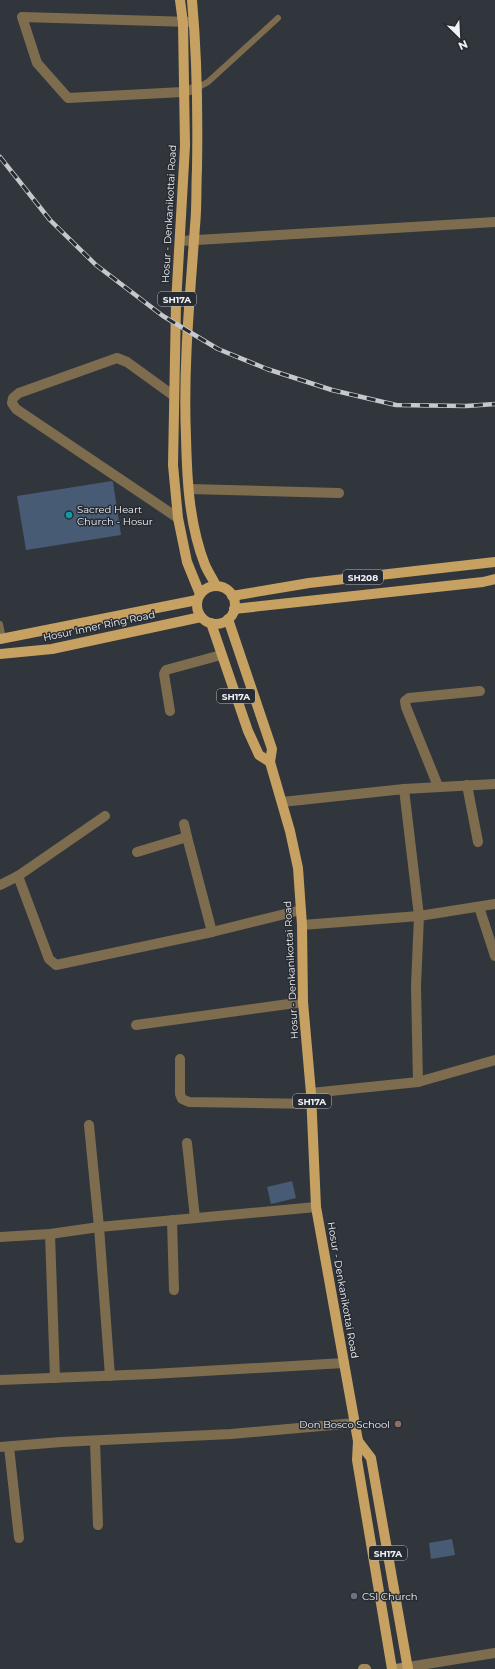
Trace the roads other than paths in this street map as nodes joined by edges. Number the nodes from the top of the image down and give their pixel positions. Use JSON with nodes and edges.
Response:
{"nodes":[{"id":1,"x":180,"y":0,"type":"edge"},
{"id":2,"x":192,"y":0,"type":"edge"},
{"id":3,"x":278,"y":18,"type":"dead end"},
{"id":4,"x":194,"y":22,"type":"junction"},
{"id":5,"x":183,"y":23,"type":"junction"},
{"id":6,"x":197,"y":88,"type":"junction"},
{"id":7,"x":183,"y":92,"type":"junction"},
{"id":8,"x":495,"y":222,"type":"edge"},
{"id":9,"x":194,"y":240,"type":"junction"},
{"id":10,"x":180,"y":241,"type":"junction"},
{"id":11,"x":174,"y":396,"type":"junction"},
{"id":12,"x":189,"y":489,"type":"junction"},
{"id":13,"x":339,"y":493,"type":"dead end"},
{"id":14,"x":178,"y":518,"type":"junction"},
{"id":15,"x":495,"y":562,"type":"edge"},
{"id":16,"x":495,"y":579,"type":"edge"},
{"id":17,"x":216,"y":586,"type":"junction"},
{"id":18,"x":232,"y":596,"type":"junction"},
{"id":19,"x":199,"y":597,"type":"junction"},
{"id":20,"x":234,"y":609,"type":"junction"},
{"id":21,"x":201,"y":617,"type":"junction"},
{"id":22,"x":228,"y":619,"type":"junction"},
{"id":23,"x":211,"y":623,"type":"junction"},
{"id":24,"x":0,"y":624,"type":"edge"},
{"id":25,"x":2,"y":639,"type":"edge"},
{"id":26,"x":0,"y":654,"type":"edge"},
{"id":27,"x":221,"y":655,"type":"junction"},
{"id":28,"x":480,"y":691,"type":"dead end"},
{"id":29,"x":170,"y":711,"type":"dead end"},
{"id":30,"x":270,"y":762,"type":"junction"},
{"id":31,"x":495,"y":784,"type":"edge"},
{"id":32,"x":467,"y":785,"type":"junction"},
{"id":33,"x":438,"y":786,"type":"junction"},
{"id":34,"x":404,"y":789,"type":"junction"},
{"id":35,"x":282,"y":802,"type":"junction"},
{"id":36,"x":105,"y":816,"type":"dead end"},
{"id":37,"x":184,"y":824,"type":"dead end"},
{"id":38,"x":188,"y":837,"type":"junction"},
{"id":39,"x":478,"y":842,"type":"dead end"},
{"id":40,"x":137,"y":852,"type":"dead end"},
{"id":41,"x":18,"y":876,"type":"junction"},
{"id":42,"x":0,"y":885,"type":"edge"},
{"id":43,"x":495,"y":904,"type":"edge"},
{"id":44,"x":479,"y":907,"type":"junction"},
{"id":45,"x":301,"y":910,"type":"junction"},
{"id":46,"x":419,"y":916,"type":"junction"},
{"id":47,"x":302,"y":925,"type":"junction"},
{"id":48,"x":212,"y":932,"type":"junction"},
{"id":49,"x":495,"y":956,"type":"edge"},
{"id":50,"x":303,"y":1002,"type":"junction"},
{"id":51,"x":136,"y":1025,"type":"dead end"},
{"id":52,"x":180,"y":1059,"type":"dead end"},
{"id":53,"x":495,"y":1060,"type":"edge"},
{"id":54,"x":418,"y":1082,"type":"junction"},
{"id":55,"x":311,"y":1093,"type":"junction"},
{"id":56,"x":312,"y":1104,"type":"junction"},
{"id":57,"x":89,"y":1125,"type":"dead end"},
{"id":58,"x":187,"y":1144,"type":"dead end"},
{"id":59,"x":316,"y":1207,"type":"junction"},
{"id":60,"x":195,"y":1218,"type":"junction"},
{"id":61,"x":172,"y":1220,"type":"junction"},
{"id":62,"x":99,"y":1227,"type":"junction"},
{"id":63,"x":50,"y":1234,"type":"junction"},
{"id":64,"x":0,"y":1237,"type":"edge"},
{"id":65,"x":174,"y":1290,"type":"dead end"},
{"id":66,"x":344,"y":1364,"type":"junction"},
{"id":67,"x":110,"y":1376,"type":"junction"},
{"id":68,"x":56,"y":1378,"type":"junction"},
{"id":69,"x":0,"y":1380,"type":"edge"},
{"id":70,"x":355,"y":1424,"type":"junction"},
{"id":71,"x":94,"y":1441,"type":"junction"},
{"id":72,"x":358,"y":1441,"type":"junction"},
{"id":73,"x":4,"y":1447,"type":"edge"},
{"id":74,"x":98,"y":1525,"type":"dead end"},
{"id":75,"x":19,"y":1538,"type":"dead end"},
{"id":76,"x":495,"y":1653,"type":"edge"},
{"id":77,"x":408,"y":1668,"type":"edge"},
{"id":78,"x":363,"y":1669,"type":"edge"},
{"id":79,"x":366,"y":1669,"type":"edge"},
{"id":80,"x":392,"y":1669,"type":"edge"},
{"id":81,"x":396,"y":1669,"type":"edge"}],
"edges":[{"from":1,"to":5,"type":"main road","name":"Hosur - Denkanikottai Road","number":"SH17A"},
{"from":2,"to":4,"type":"main road","number":"SH17A"},
{"from":3,"to":6,"type":"lane"},
{"from":4,"to":5,"type":"street"},
{"from":4,"to":6,"type":"main road","number":"SH17A"},
{"from":5,"to":7,"type":"main road","name":"Hosur - Denkanikottai Road","number":"SH17A"},
{"from":5,"to":7,"type":"street"},
{"from":6,"to":7,"type":"street"},
{"from":6,"to":9,"type":"main road","number":"SH17A"},
{"from":7,"to":10,"type":"main road","name":"Hosur - Denkanikottai Road","number":"SH17A"},
{"from":8,"to":9,"type":"street"},
{"from":9,"to":10,"type":"street"},
{"from":9,"to":12,"type":"main road","number":"SH17A"},
{"from":10,"to":11,"type":"main road","name":"Hosur - Denkanikottai Road","number":"SH17A"},
{"from":11,"to":14,"type":"main road","name":"Hosur - Denkanikottai Road","number":"SH17A"},
{"from":11,"to":14,"type":"street"},
{"from":12,"to":13,"type":"street"},
{"from":12,"to":17,"type":"main road","number":"SH17A"},
{"from":14,"to":19,"type":"main road","name":"Hosur - Denkanikottai Road","number":"SH17A"},
{"from":15,"to":18,"type":"main road","number":"SH208"},
{"from":16,"to":20,"type":"main road","number":"SH208"},
{"from":17,"to":18,"type":"main road"},
{"from":17,"to":19,"type":"main road"},
{"from":18,"to":20,"type":"main road"},
{"from":19,"to":21,"type":"main road","name":"Hosur - Denkanikottai Road","number":"SH17A"},
{"from":19,"to":25,"type":"main road","name":"Hosur Inner Ring Road"},
{"from":20,"to":22,"type":"main road"},
{"from":21,"to":23,"type":"main road"},
{"from":21,"to":26,"type":"main road","name":"Hosur Inner Ring Road"},
{"from":22,"to":23,"type":"main road"},
{"from":22,"to":30,"type":"main road","name":"Hosur - Denkanikottai Road","number":"SH17A"},
{"from":23,"to":27,"type":"main road","name":"Hosur - Denkanikottai Road","number":"SH17A"},
{"from":24,"to":25,"type":"lane"},
{"from":27,"to":29,"type":"street"},
{"from":27,"to":30,"type":"main road","name":"Hosur - Denkanikottai Road","number":"SH17A"},
{"from":28,"to":33,"type":"street"},
{"from":30,"to":35,"type":"main road","name":"Hosur - Denkanikottai Road","number":"SH17A"},
{"from":31,"to":32,"type":"street"},
{"from":32,"to":33,"type":"street"},
{"from":32,"to":39,"type":"street"},
{"from":33,"to":34,"type":"street"},
{"from":34,"to":35,"type":"street"},
{"from":34,"to":46,"type":"street"},
{"from":35,"to":45,"type":"main road","name":"Hosur - Denkanikottai Road","number":"SH17A"},
{"from":36,"to":41,"type":"street"},
{"from":37,"to":38,"type":"street"},
{"from":38,"to":40,"type":"street"},
{"from":38,"to":48,"type":"street"},
{"from":41,"to":42,"type":"street"},
{"from":41,"to":48,"type":"street"},
{"from":43,"to":44,"type":"street"},
{"from":44,"to":46,"type":"street"},
{"from":44,"to":49,"type":"street"},
{"from":45,"to":47,"type":"main road","name":"Hosur - Denkanikottai Road","number":"SH17A"},
{"from":45,"to":48,"type":"street"},
{"from":46,"to":47,"type":"street"},
{"from":46,"to":54,"type":"street"},
{"from":47,"to":50,"type":"main road","name":"Hosur - Denkanikottai Road","number":"SH17A"},
{"from":50,"to":51,"type":"street"},
{"from":50,"to":55,"type":"main road","name":"Hosur - Denkanikottai Road","number":"SH17A"},
{"from":52,"to":56,"type":"street"},
{"from":53,"to":54,"type":"street"},
{"from":54,"to":55,"type":"street"},
{"from":55,"to":56,"type":"main road","name":"Hosur - Denkanikottai Road","number":"SH17A"},
{"from":56,"to":59,"type":"main road","name":"Hosur - Denkanikottai Road","number":"SH17A"},
{"from":57,"to":62,"type":"street"},
{"from":58,"to":60,"type":"street"},
{"from":59,"to":60,"type":"street"},
{"from":59,"to":66,"type":"main road","name":"Hosur - Denkanikottai Road","number":"SH17A"},
{"from":60,"to":61,"type":"street"},
{"from":61,"to":62,"type":"street"},
{"from":61,"to":65,"type":"street"},
{"from":62,"to":63,"type":"street"},
{"from":62,"to":67,"type":"street"},
{"from":63,"to":64,"type":"street"},
{"from":63,"to":68,"type":"street"},
{"from":66,"to":67,"type":"street"},
{"from":66,"to":70,"type":"main road","name":"Hosur - Denkanikottai Road","number":"SH17A"},
{"from":67,"to":68,"type":"street"},
{"from":68,"to":69,"type":"street"},
{"from":70,"to":71,"type":"street"},
{"from":70,"to":72,"type":"main road","name":"Hosur - Denkanikottai Road","number":"SH17A"},
{"from":71,"to":73,"type":"street"},
{"from":71,"to":74,"type":"street"},
{"from":72,"to":77,"type":"main road","name":"Hosur - Denkanikottai Road","number":"SH17A"},
{"from":72,"to":80,"type":"main road","name":"Hosur - Denkanikottai Road","number":"SH17A"},
{"from":73,"to":75,"type":"street"},
{"from":76,"to":77,"type":"street"},
{"from":77,"to":81,"type":"main road"},
{"from":78,"to":79,"type":"main road"}]}
